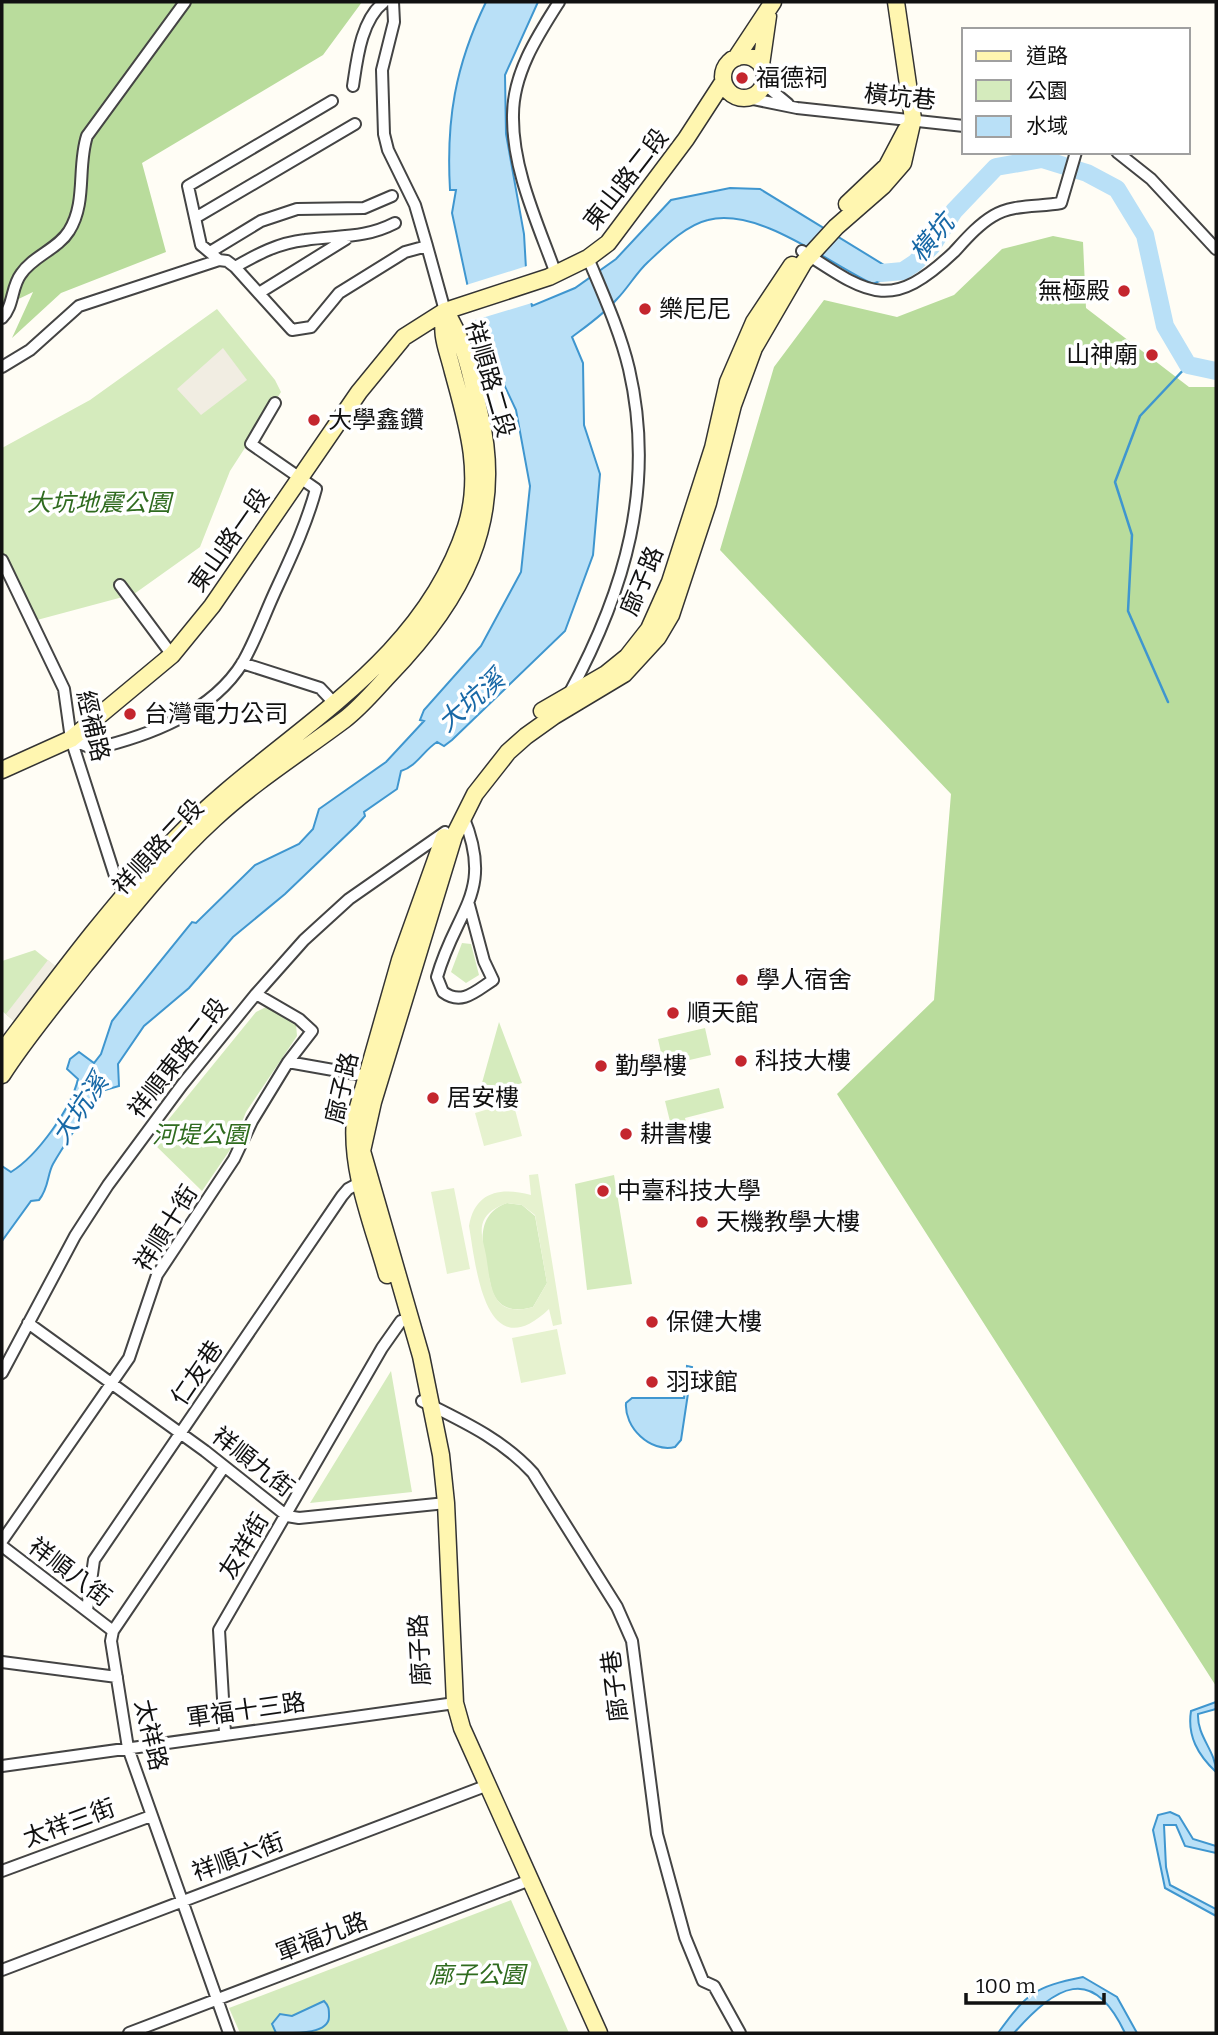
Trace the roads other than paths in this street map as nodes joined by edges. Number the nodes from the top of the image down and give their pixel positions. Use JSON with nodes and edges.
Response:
{"nodes":[{"id":1,"x":185,"y":2,"type":"edge"},
{"id":2,"x":384,"y":2,"type":"edge"},
{"id":3,"x":393,"y":2,"type":"edge"},
{"id":4,"x":559,"y":2,"type":"edge"},
{"id":5,"x":896,"y":2,"type":"edge"},
{"id":6,"x":771,"y":7,"type":"edge"},
{"id":7,"x":736,"y":58,"type":"junction"},
{"id":8,"x":761,"y":65,"type":"junction"},
{"id":9,"x":723,"y":82,"type":"junction"},
{"id":10,"x":764,"y":84,"type":"junction"},
{"id":11,"x":353,"y":86,"type":"dead end"},
{"id":12,"x":743,"y":98,"type":"junction"},
{"id":13,"x":332,"y":101,"type":"dead end"},
{"id":14,"x":797,"y":108,"type":"junction"},
{"id":15,"x":704,"y":113,"type":"junction"},
{"id":16,"x":913,"y":119,"type":"junction"},
{"id":17,"x":355,"y":124,"type":"dead end"},
{"id":18,"x":962,"y":126,"type":"edge"},
{"id":19,"x":1075,"y":154,"type":"edge"},
{"id":20,"x":1120,"y":154,"type":"edge"},
{"id":21,"x":392,"y":196,"type":"dead end"},
{"id":22,"x":195,"y":218,"type":"junction"},
{"id":23,"x":395,"y":223,"type":"dead end"},
{"id":24,"x":347,"y":238,"type":"junction"},
{"id":25,"x":427,"y":246,"type":"junction"},
{"id":26,"x":1216,"y":249,"type":"edge"},
{"id":27,"x":806,"y":252,"type":"junction"},
{"id":28,"x":215,"y":256,"type":"junction"},
{"id":29,"x":591,"y":264,"type":"junction"},
{"id":30,"x":235,"y":267,"type":"junction"},
{"id":31,"x":549,"y":277,"type":"junction"},
{"id":32,"x":259,"y":293,"type":"junction"},
{"id":33,"x":463,"y":304,"type":"joint"},
{"id":34,"x":444,"y":311,"type":"junction"},
{"id":35,"x":2,"y":318,"type":"edge"},
{"id":36,"x":2,"y":367,"type":"edge"},
{"id":37,"x":275,"y":402,"type":"dead end"},
{"id":38,"x":300,"y":476,"type":"junction"},
{"id":39,"x":2,"y":560,"type":"edge"},
{"id":40,"x":120,"y":585,"type":"dead end"},
{"id":41,"x":172,"y":655,"type":"junction"},
{"id":42,"x":242,"y":663,"type":"junction"},
{"id":43,"x":569,"y":694,"type":"junction"},
{"id":44,"x":336,"y":705,"type":"junction"},
{"id":45,"x":71,"y":739,"type":"junction"},
{"id":46,"x":2,"y":770,"type":"edge"},
{"id":47,"x":459,"y":815,"type":"junction"},
{"id":48,"x":450,"y":834,"type":"junction"},
{"id":49,"x":129,"y":899,"type":"junction"},
{"id":50,"x":469,"y":905,"type":"junction"},
{"id":51,"x":256,"y":994,"type":"junction"},
{"id":52,"x":2,"y":1052,"type":"edge"},
{"id":53,"x":288,"y":1062,"type":"junction"},
{"id":54,"x":2,"y":1074,"type":"edge"},
{"id":55,"x":367,"y":1076,"type":"junction"},
{"id":56,"x":366,"y":1180,"type":"junction"},
{"id":57,"x":401,"y":1321,"type":"junction"},
{"id":58,"x":28,"y":1323,"type":"junction"},
{"id":59,"x":2,"y":1373,"type":"edge"},
{"id":60,"x":110,"y":1383,"type":"junction"},
{"id":61,"x":427,"y":1404,"type":"junction"},
{"id":62,"x":181,"y":1433,"type":"junction"},
{"id":63,"x":225,"y":1467,"type":"junction"},
{"id":64,"x":441,"y":1503,"type":"junction"},
{"id":65,"x":287,"y":1516,"type":"junction"},
{"id":66,"x":2,"y":1544,"type":"edge"},
{"id":67,"x":87,"y":1610,"type":"junction"},
{"id":68,"x":113,"y":1631,"type":"junction"},
{"id":69,"x":2,"y":1662,"type":"edge"},
{"id":70,"x":117,"y":1677,"type":"junction"},
{"id":71,"x":450,"y":1704,"type":"junction"},
{"id":72,"x":225,"y":1733,"type":"junction"},
{"id":73,"x":128,"y":1748,"type":"junction"},
{"id":74,"x":2,"y":1766,"type":"edge"},
{"id":75,"x":484,"y":1787,"type":"junction"},
{"id":76,"x":151,"y":1815,"type":"junction"},
{"id":77,"x":2,"y":1871,"type":"edge"},
{"id":78,"x":527,"y":1882,"type":"junction"},
{"id":79,"x":181,"y":1900,"type":"junction"},
{"id":80,"x":2,"y":1970,"type":"edge"},
{"id":81,"x":216,"y":2000,"type":"junction"},
{"id":82,"x":130,"y":2033,"type":"edge"},
{"id":83,"x":229,"y":2033,"type":"edge"},
{"id":84,"x":589,"y":2033,"type":"edge"},
{"id":85,"x":599,"y":2033,"type":"edge"},
{"id":86,"x":740,"y":2033,"type":"edge"}],
"edges":[{"from":1,"to":35,"type":"street"},
{"from":2,"to":11,"type":"street"},
{"from":3,"to":25,"type":"street"},
{"from":4,"to":31,"type":"street"},
{"from":5,"to":16,"type":"main road"},
{"from":6,"to":7,"type":"main road"},
{"from":6,"to":8,"type":"main road"},
{"from":7,"to":8,"type":"main road"},
{"from":7,"to":9,"type":"main road"},
{"from":8,"to":10,"type":"main road"},
{"from":9,"to":12,"type":"main road"},
{"from":9,"to":15,"type":"main road","name":"東山路二段"},
{"from":10,"to":12,"type":"main road"},
{"from":10,"to":14,"type":"street"},
{"from":12,"to":14,"type":"street","name":"橫坑巷"},
{"from":12,"to":15,"type":"main road"},
{"from":13,"to":22,"type":"street"},
{"from":14,"to":16,"type":"street","name":"橫坑巷"},
{"from":15,"to":29,"type":"main road","name":"東山路二段"},
{"from":16,"to":18,"type":"street","name":"橫坑巷"},
{"from":16,"to":27,"type":"main road"},
{"from":17,"to":22,"type":"street"},
{"from":19,"to":27,"type":"street"},
{"from":20,"to":26,"type":"street"},
{"from":21,"to":28,"type":"street"},
{"from":22,"to":28,"type":"street"},
{"from":23,"to":24,"type":"street"},
{"from":24,"to":30,"type":"street"},
{"from":24,"to":32,"type":"street"},
{"from":25,"to":32,"type":"street"},
{"from":25,"to":34,"type":"street"},
{"from":27,"to":43,"type":"main road","name":"廍子路"},
{"from":27,"to":47,"type":"main road","name":"廍子路"},
{"from":28,"to":30,"type":"street"},
{"from":28,"to":36,"type":"street"},
{"from":29,"to":31,"type":"main road","name":"東山路二段"},
{"from":29,"to":43,"type":"street"},
{"from":30,"to":32,"type":"street"},
{"from":31,"to":33,"type":"main road","name":"東山路二段"},
{"from":33,"to":34,"type":"main road","name":"東山路一段"},
{"from":34,"to":38,"type":"main road","name":"東山路一段"},
{"from":34,"to":44,"type":"main road","name":"祥順路二段"},
{"from":34,"to":49,"type":"main road","name":"祥順路二段"},
{"from":37,"to":38,"type":"street"},
{"from":38,"to":41,"type":"main road","name":"東山路一段"},
{"from":38,"to":42,"type":"street"},
{"from":39,"to":45,"type":"street","name":"經補路"},
{"from":40,"to":41,"type":"street"},
{"from":41,"to":45,"type":"main road","name":"東山路一段"},
{"from":42,"to":44,"type":"street"},
{"from":42,"to":45,"type":"street"},
{"from":43,"to":47,"type":"main road","name":"廍子路"},
{"from":44,"to":49,"type":"main road","name":"祥順路二段"},
{"from":45,"to":46,"type":"main road","name":"東山路一段"},
{"from":45,"to":49,"type":"street","name":"經補路"},
{"from":47,"to":48,"type":"main road","name":"廍子路"},
{"from":47,"to":50,"type":"street"},
{"from":48,"to":51,"type":"street","name":"祥順東路二段"},
{"from":48,"to":55,"type":"main road","name":"廍子路"},
{"from":48,"to":56,"type":"main road","name":"廍子路"},
{"from":49,"to":52,"type":"main road","name":"祥順路二段"},
{"from":49,"to":54,"type":"main road","name":"祥順路二段"},
{"from":50,"to":50,"type":"street"},
{"from":51,"to":53,"type":"street","name":"祥順十街"},
{"from":51,"to":58,"type":"street","name":"祥順東路二段"},
{"from":53,"to":55,"type":"street"},
{"from":53,"to":60,"type":"street","name":"祥順十街"},
{"from":55,"to":56,"type":"main road","name":"廍子路"},
{"from":56,"to":57,"type":"main road","name":"廍子路"},
{"from":56,"to":61,"type":"main road","name":"廍子路"},
{"from":56,"to":62,"type":"street","name":"仁友巷"},
{"from":57,"to":61,"type":"main road","name":"廍子路"},
{"from":57,"to":65,"type":"street","name":"友祥街"},
{"from":58,"to":59,"type":"street","name":"祥順東路二段"},
{"from":58,"to":60,"type":"street","name":"祥順九街"},
{"from":60,"to":62,"type":"street","name":"祥順九街"},
{"from":60,"to":66,"type":"street","name":"祥順十街"},
{"from":61,"to":64,"type":"main road","name":"廍子路"},
{"from":61,"to":86,"type":"street","name":"廍子巷"},
{"from":62,"to":63,"type":"street","name":"祥順九街"},
{"from":62,"to":67,"type":"street","name":"仁友巷"},
{"from":63,"to":65,"type":"street","name":"祥順九街"},
{"from":63,"to":68,"type":"street"},
{"from":64,"to":65,"type":"street","name":"祥順九街"},
{"from":64,"to":71,"type":"main road","name":"廍子路"},
{"from":65,"to":72,"type":"street","name":"友祥街"},
{"from":66,"to":67,"type":"street","name":"祥順八街"},
{"from":67,"to":68,"type":"street","name":"祥順八街"},
{"from":68,"to":70,"type":"street","name":"太祥路"},
{"from":69,"to":70,"type":"street"},
{"from":70,"to":73,"type":"street","name":"太祥路"},
{"from":71,"to":72,"type":"street","name":"軍福十三路"},
{"from":71,"to":75,"type":"main road","name":"廍子路"},
{"from":72,"to":73,"type":"street","name":"軍福十三路"},
{"from":73,"to":74,"type":"street","name":"軍福十三路"},
{"from":73,"to":76,"type":"street","name":"太祥路"},
{"from":75,"to":78,"type":"main road","name":"廍子路"},
{"from":75,"to":79,"type":"street","name":"祥順六街"},
{"from":76,"to":77,"type":"street","name":"太祥三街"},
{"from":76,"to":79,"type":"street","name":"太祥路"},
{"from":78,"to":81,"type":"street","name":"軍福九路"},
{"from":78,"to":84,"type":"main road","name":"廍子路"},
{"from":78,"to":85,"type":"main road","name":"廍子路"},
{"from":79,"to":80,"type":"street","name":"祥順六街"},
{"from":79,"to":81,"type":"street","name":"太祥路"},
{"from":81,"to":82,"type":"street","name":"軍福九路"},
{"from":81,"to":83,"type":"street","name":"太祥路"}]}
